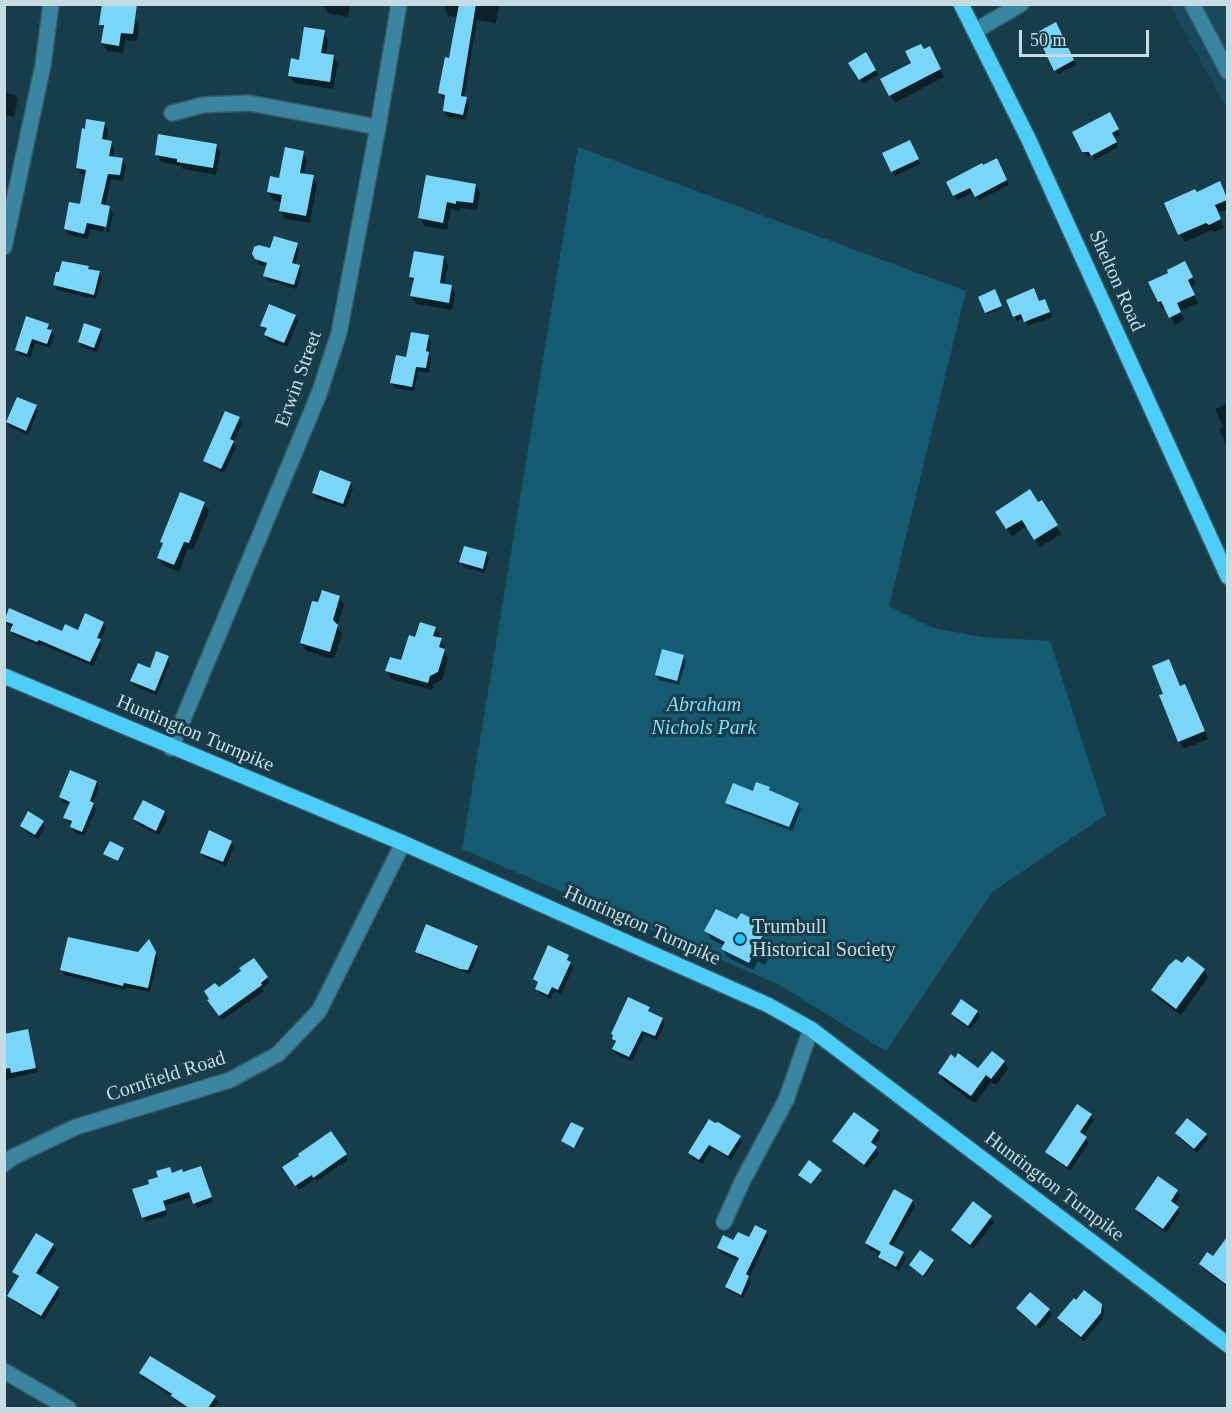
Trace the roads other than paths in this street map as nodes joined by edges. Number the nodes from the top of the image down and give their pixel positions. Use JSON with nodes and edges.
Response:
{"nodes":[{"id":1,"x":51,"y":4,"type":"edge"},
{"id":2,"x":399,"y":4,"type":"edge"},
{"id":3,"x":961,"y":4,"type":"edge"},
{"id":4,"x":1021,"y":4,"type":"edge"},
{"id":5,"x":1192,"y":4,"type":"edge"},
{"id":6,"x":975,"y":31,"type":"junction"},
{"id":7,"x":1227,"y":72,"type":"edge"},
{"id":8,"x":172,"y":113,"type":"dead end"},
{"id":9,"x":378,"y":127,"type":"junction"},
{"id":10,"x":4,"y":247,"type":"edge"},
{"id":11,"x":1227,"y":577,"type":"edge"},
{"id":12,"x":4,"y":676,"type":"edge"},
{"id":13,"x":171,"y":748,"type":"junction"},
{"id":14,"x":403,"y":843,"type":"junction"},
{"id":15,"x":812,"y":1029,"type":"junction"},
{"id":16,"x":4,"y":1164,"type":"edge"},
{"id":17,"x":724,"y":1222,"type":"dead end"},
{"id":18,"x":1227,"y":1344,"type":"edge"},
{"id":19,"x":4,"y":1371,"type":"edge"},
{"id":20,"x":68,"y":1408,"type":"edge"}],
"edges":[{"from":1,"to":10,"type":"street"},
{"from":2,"to":9,"type":"street","name":"Erwin Street"},
{"from":3,"to":6,"type":"main road","name":"Shelton Road"},
{"from":4,"to":6,"type":"street"},
{"from":5,"to":7,"type":"street"},
{"from":6,"to":11,"type":"main road","name":"Shelton Road"},
{"from":8,"to":9,"type":"street"},
{"from":9,"to":13,"type":"street","name":"Erwin Street"},
{"from":12,"to":13,"type":"main road","name":"Huntington Turnpike"},
{"from":13,"to":14,"type":"main road","name":"Huntington Turnpike"},
{"from":14,"to":15,"type":"main road","name":"Huntington Turnpike"},
{"from":14,"to":16,"type":"street","name":"Cornfield Road"},
{"from":15,"to":17,"type":"street"},
{"from":15,"to":18,"type":"main road","name":"Huntington Turnpike"},
{"from":19,"to":20,"type":"street"}]}
